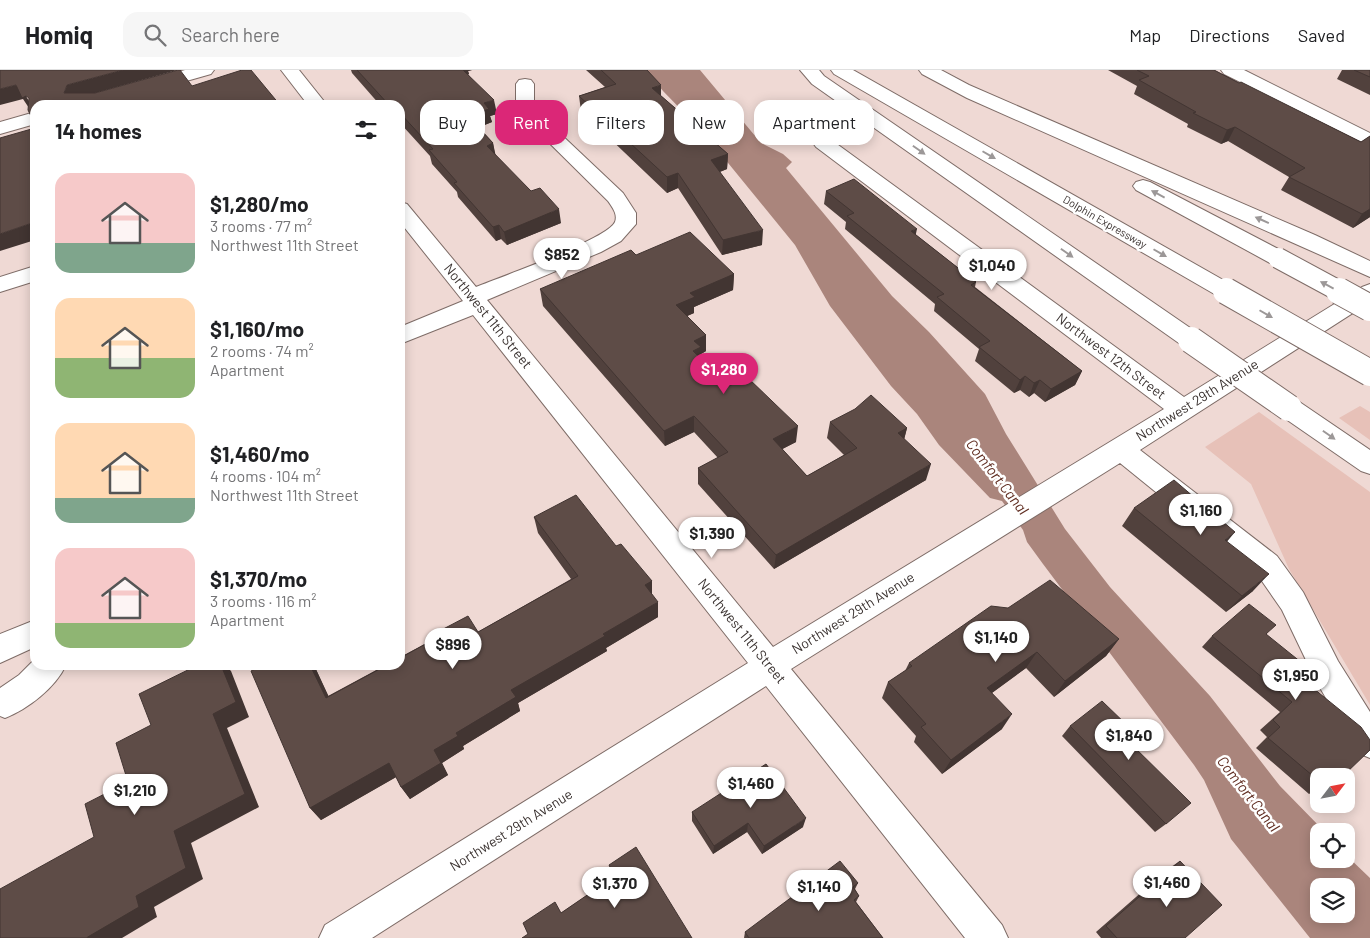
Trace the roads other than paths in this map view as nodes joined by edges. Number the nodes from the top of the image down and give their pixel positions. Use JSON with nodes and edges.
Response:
{"nodes":[{"id":1,"x":205,"y":70,"type":"edge"},
{"id":2,"x":809,"y":70,"type":"edge"},
{"id":3,"x":840,"y":70,"type":"edge"},
{"id":4,"x":928,"y":70,"type":"edge"},
{"id":5,"x":1230,"y":70,"type":"edge"},
{"id":6,"x":293,"y":71,"type":"edge"},
{"id":7,"x":526,"y":84,"type":"dead end"},
{"id":8,"x":957,"y":86,"type":"junction"},
{"id":9,"x":100,"y":100,"type":"edge"},
{"id":10,"x":314,"y":100,"type":"edge"},
{"id":11,"x":30,"y":119,"type":"edge"},
{"id":12,"x":0,"y":128,"type":"edge"},
{"id":13,"x":1370,"y":140,"type":"edge"},
{"id":14,"x":826,"y":145,"type":"edge"},
{"id":15,"x":405,"y":214,"type":"edge"},
{"id":16,"x":1370,"y":270,"type":"edge"},
{"id":17,"x":30,"y":276,"type":"edge"},
{"id":18,"x":0,"y":285,"type":"edge"},
{"id":19,"x":1370,"y":292,"type":"edge"},
{"id":20,"x":475,"y":300,"type":"junction"},
{"id":21,"x":1370,"y":308,"type":"edge"},
{"id":22,"x":405,"y":334,"type":"edge"},
{"id":23,"x":1370,"y":373,"type":"edge"},
{"id":24,"x":1182,"y":408,"type":"junction"},
{"id":25,"x":1120,"y":448,"type":"junction"},
{"id":26,"x":1370,"y":464,"type":"edge"},
{"id":27,"x":30,"y":635,"type":"edge"},
{"id":28,"x":0,"y":649,"type":"edge"},
{"id":29,"x":769,"y":666,"type":"junction"},
{"id":30,"x":45,"y":670,"type":"edge"},
{"id":31,"x":5,"y":703,"type":"dead end"},
{"id":32,"x":1370,"y":742,"type":"edge"},
{"id":33,"x":338,"y":938,"type":"edge"},
{"id":34,"x":989,"y":938,"type":"edge"}],
"edges":[{"from":1,"to":9,"type":"main road"},
{"from":2,"to":26,"type":"main road","one_way":true,"bridge":true},
{"from":3,"to":23,"type":"main road","name":"Dolphin Expressway","one_way":true,"bridge":true},
{"from":4,"to":8,"type":"main road"},
{"from":5,"to":13,"type":"main road"},
{"from":6,"to":10,"type":"main road"},
{"from":7,"to":20,"type":"main road"},
{"from":16,"to":8,"type":"main road","one_way":true},
{"from":21,"to":8,"type":"main road","one_way":true,"bridge":true},
{"from":11,"to":12,"type":"main road"},
{"from":14,"to":24,"type":"main road","name":"Northwest 12th Street"},
{"from":15,"to":20,"type":"main road","name":"Northwest 11th Street"},
{"from":17,"to":18,"type":"main road"},
{"from":19,"to":24,"type":"main road","name":"Northwest 29th Avenue"},
{"from":20,"to":22,"type":"main road"},
{"from":20,"to":29,"type":"main road","name":"Northwest 11th Street"},
{"from":24,"to":25,"type":"main road","name":"Northwest 29th Avenue"},
{"from":25,"to":29,"type":"main road","name":"Northwest 29th Avenue"},
{"from":25,"to":32,"type":"main road"},
{"from":27,"to":28,"type":"main road"},
{"from":29,"to":33,"type":"main road","name":"Northwest 29th Avenue"},
{"from":29,"to":34,"type":"main road","name":"Northwest 11th Street"},
{"from":30,"to":31,"type":"main road"}]}
